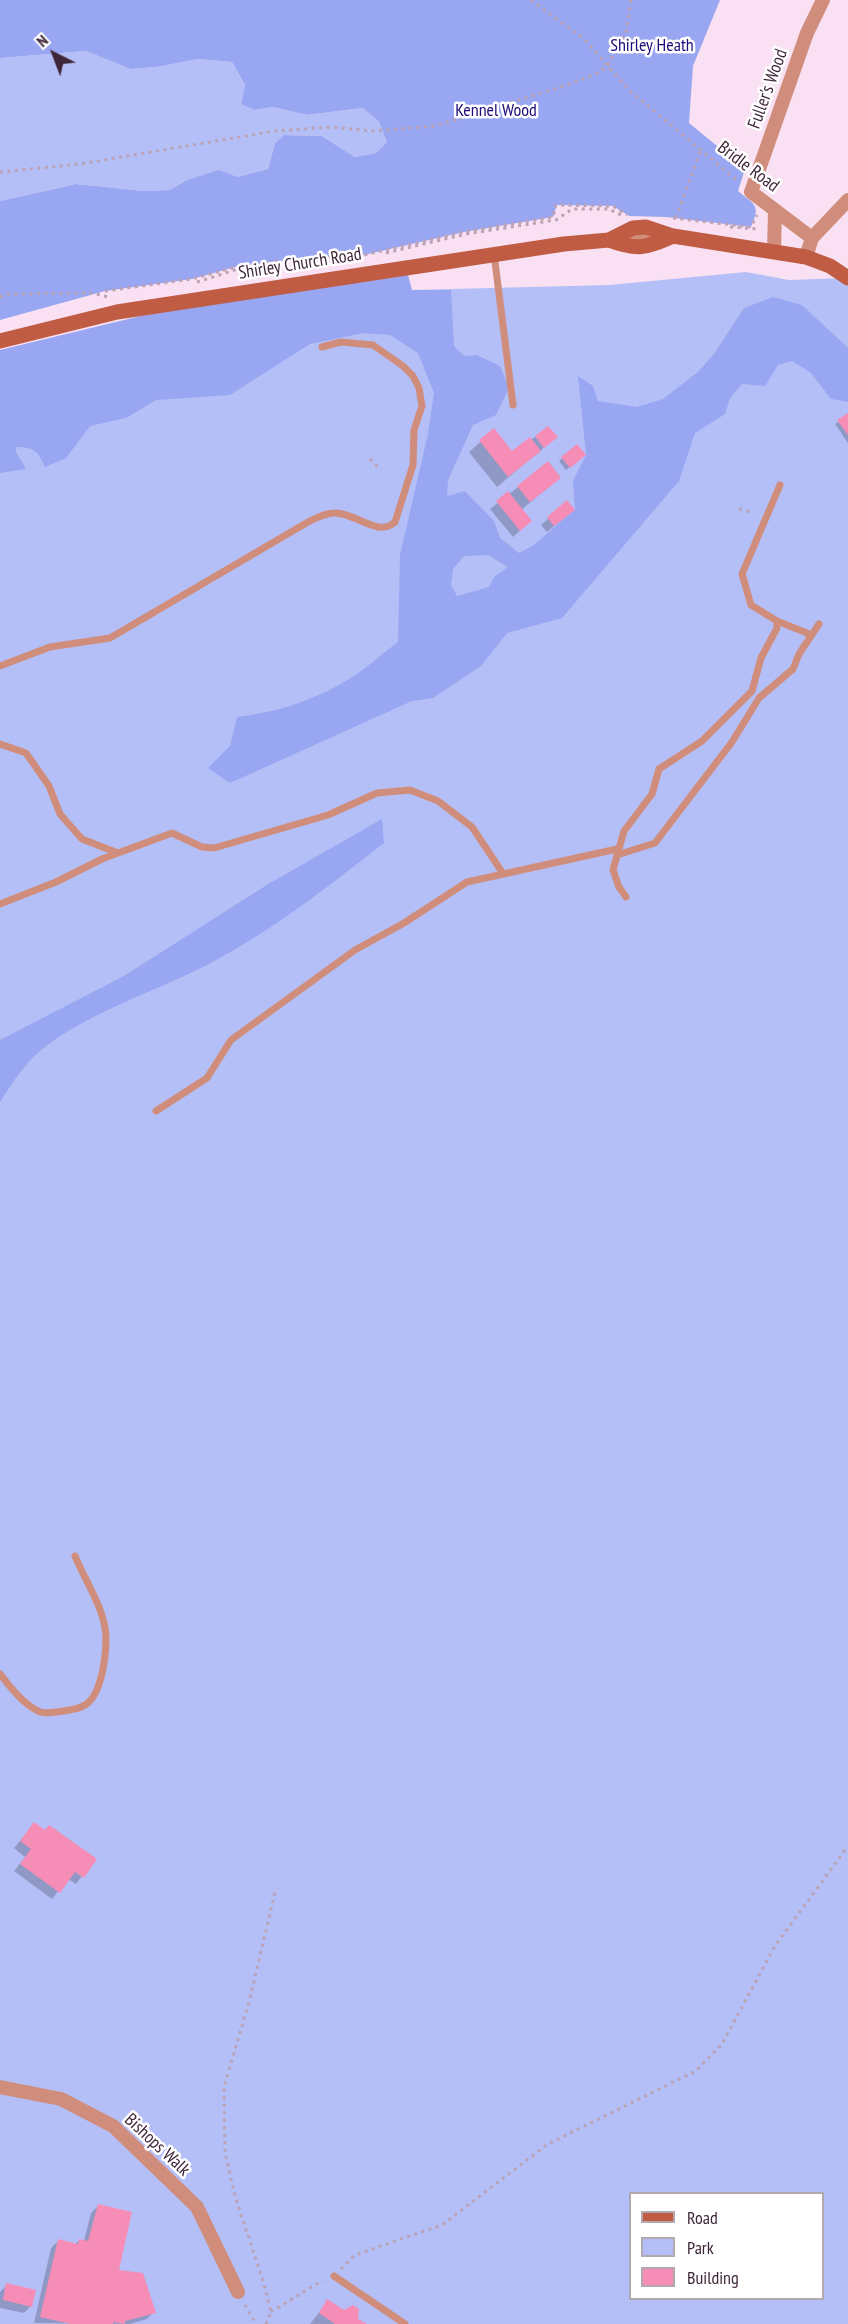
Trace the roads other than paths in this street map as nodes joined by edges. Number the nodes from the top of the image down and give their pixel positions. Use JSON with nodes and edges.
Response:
{"nodes":[{"id":1,"x":823,"y":0,"type":"edge"},
{"id":2,"x":743,"y":189,"type":"joint"},
{"id":3,"x":848,"y":200,"type":"edge"},
{"id":4,"x":775,"y":210,"type":"junction"},
{"id":5,"x":675,"y":225,"type":"junction"},
{"id":6,"x":812,"y":238,"type":"junction"},
{"id":7,"x":609,"y":240,"type":"junction"},
{"id":8,"x":774,"y":252,"type":"junction"},
{"id":9,"x":494,"y":254,"type":"junction"},
{"id":10,"x":806,"y":257,"type":"junction"},
{"id":11,"x":848,"y":278,"type":"edge"},
{"id":12,"x":0,"y":341,"type":"edge"},
{"id":13,"x":322,"y":347,"type":"dead end"},
{"id":14,"x":513,"y":405,"type":"dead end"},
{"id":15,"x":780,"y":485,"type":"dead end"},
{"id":16,"x":777,"y":621,"type":"junction"},
{"id":17,"x":819,"y":624,"type":"dead end"},
{"id":18,"x":810,"y":637,"type":"junction"},
{"id":19,"x":0,"y":666,"type":"edge"},
{"id":20,"x":0,"y":744,"type":"edge"},
{"id":21,"x":617,"y":852,"type":"junction"},
{"id":22,"x":118,"y":853,"type":"junction"},
{"id":23,"x":502,"y":872,"type":"junction"},
{"id":24,"x":626,"y":897,"type":"dead end"},
{"id":25,"x":0,"y":904,"type":"edge"},
{"id":26,"x":156,"y":1111,"type":"dead end"},
{"id":27,"x":75,"y":1556,"type":"dead end"},
{"id":28,"x":1,"y":1676,"type":"edge"},
{"id":29,"x":0,"y":2087,"type":"edge"},
{"id":30,"x":334,"y":2276,"type":"road end"},
{"id":31,"x":238,"y":2292,"type":"road end"},
{"id":32,"x":405,"y":2324,"type":"edge"}],
"edges":[{"from":1,"to":2,"type":"street","name":"Fuller's Wood"},
{"from":2,"to":4,"type":"street","name":"Bridle Road"},
{"from":3,"to":6,"type":"street"},
{"from":4,"to":6,"type":"street","name":"Bridle Road"},
{"from":4,"to":8,"type":"street","name":"Bridle Road"},
{"from":5,"to":7,"type":"street","name":"Shirley Church Road"},
{"from":5,"to":7,"type":"street","name":"Shirley Church Road"},
{"from":5,"to":8,"type":"street","name":"Shirley Church Road"},
{"from":6,"to":10,"type":"street"},
{"from":7,"to":9,"type":"street","name":"Shirley Church Road"},
{"from":8,"to":10,"type":"street","name":"Shirley Church Road"},
{"from":9,"to":12,"type":"street","name":"Shirley Church Road"},
{"from":9,"to":14,"type":"lane"},
{"from":10,"to":11,"type":"street","name":"Shirley Church Road"},
{"from":13,"to":19,"type":"lane"},
{"from":15,"to":16,"type":"lane"},
{"from":16,"to":18,"type":"lane"},
{"from":16,"to":21,"type":"lane"},
{"from":17,"to":18,"type":"lane"},
{"from":18,"to":21,"type":"lane"},
{"from":20,"to":22,"type":"lane"},
{"from":21,"to":23,"type":"lane"},
{"from":21,"to":24,"type":"lane"},
{"from":22,"to":23,"type":"lane"},
{"from":22,"to":25,"type":"lane"},
{"from":23,"to":26,"type":"lane"},
{"from":27,"to":28,"type":"lane"},
{"from":29,"to":31,"type":"street","name":"Bishops Walk"},
{"from":30,"to":32,"type":"lane"}]}
